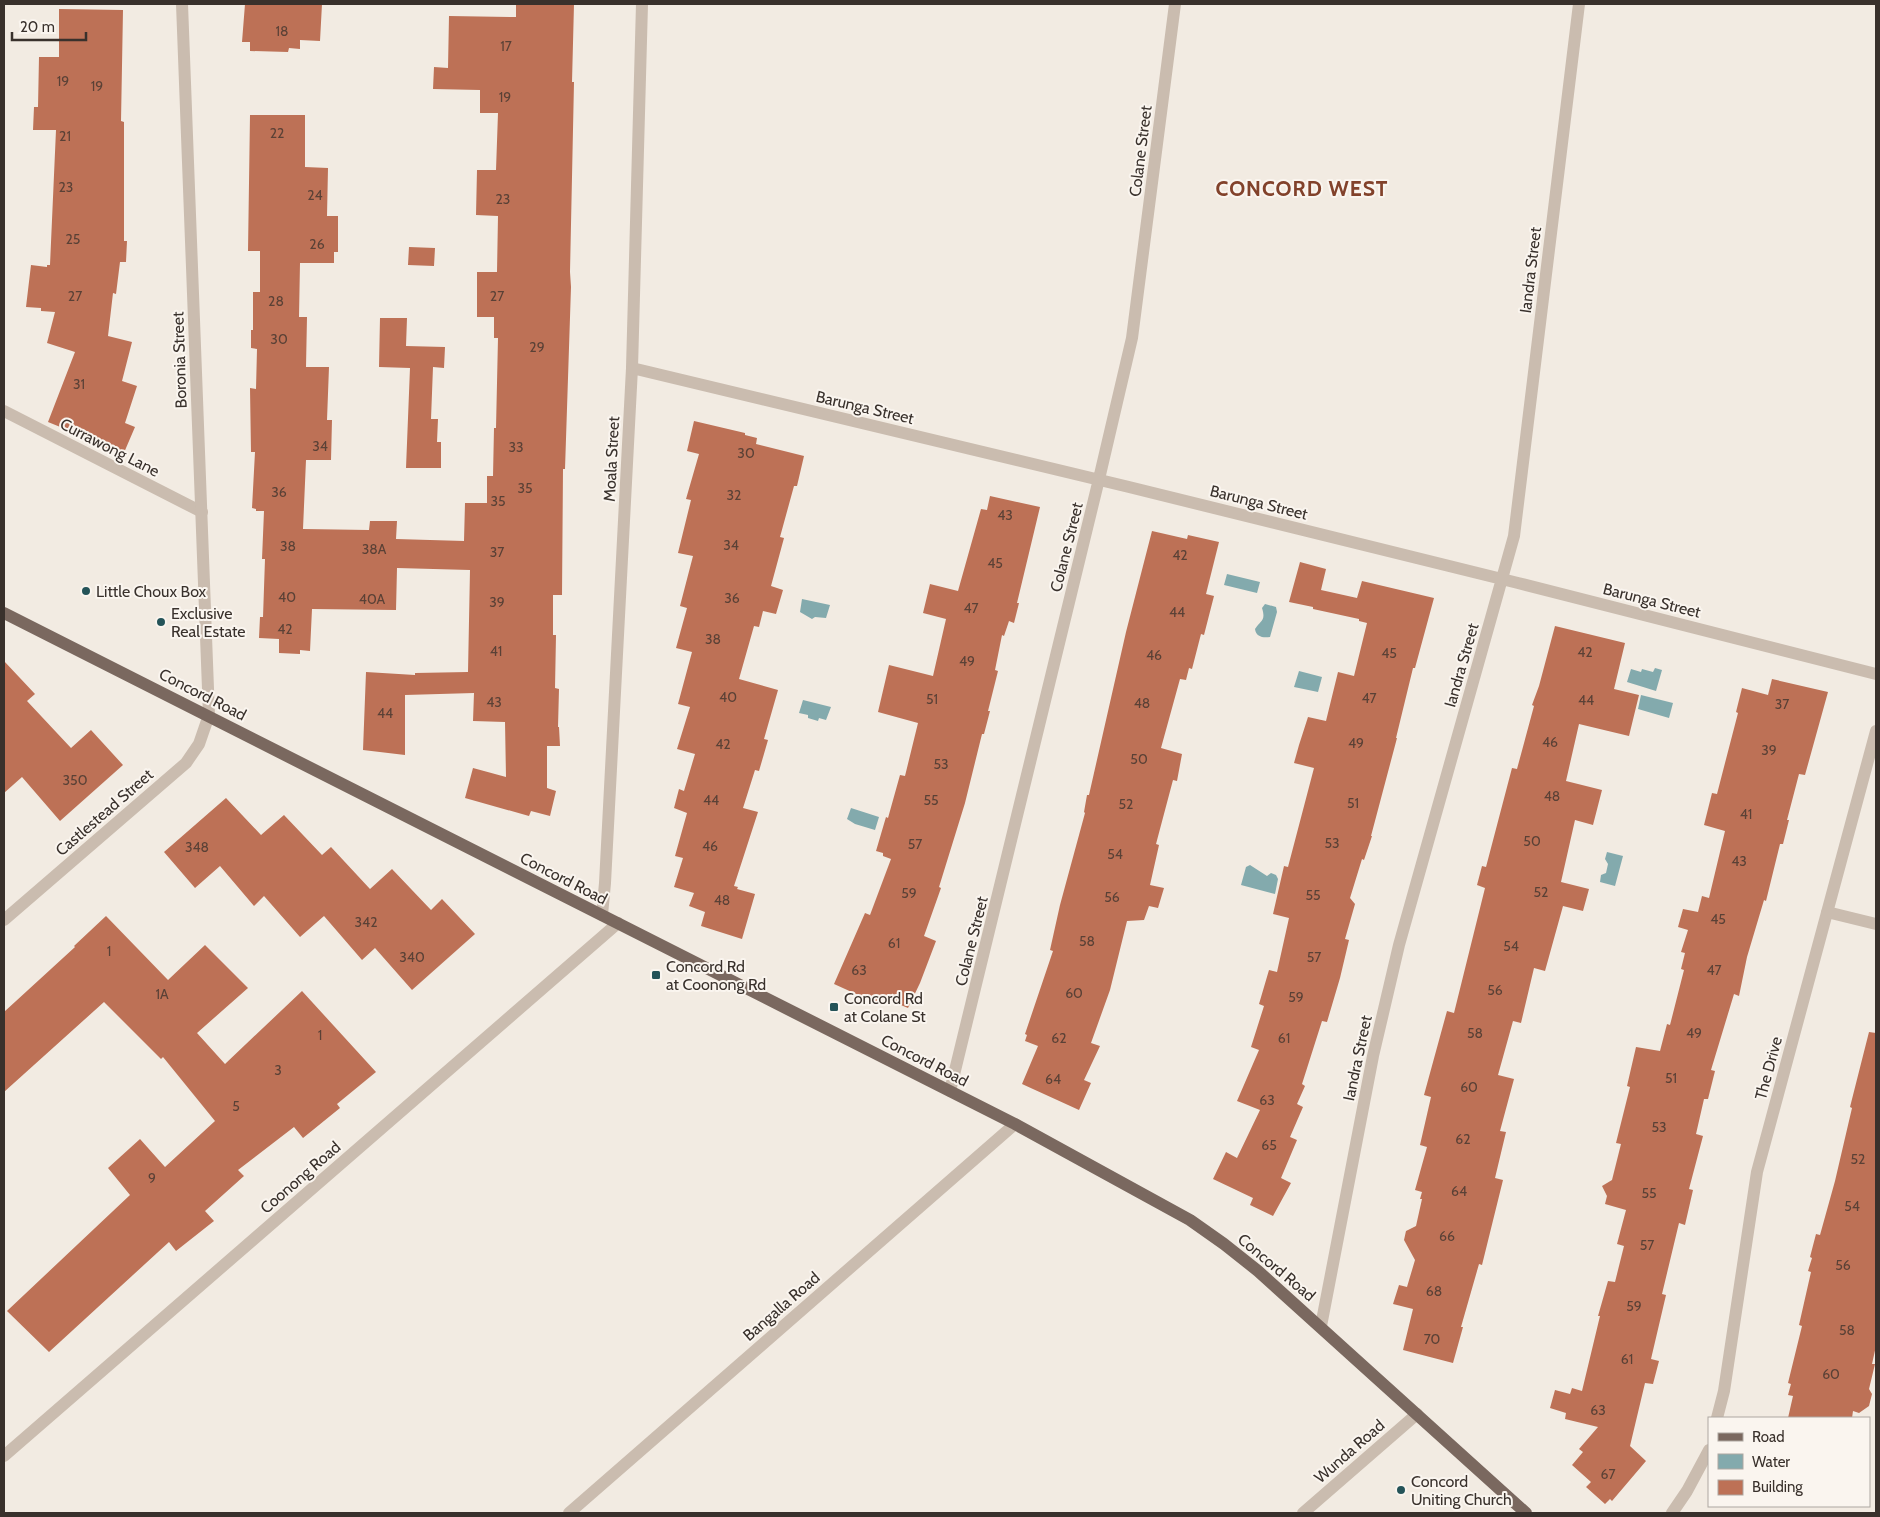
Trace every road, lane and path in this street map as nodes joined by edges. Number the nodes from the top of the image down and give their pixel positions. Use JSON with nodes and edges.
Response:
{"nodes":[{"id":1,"x":182,"y":4,"type":"edge"},
{"id":2,"x":642,"y":4,"type":"edge"},
{"id":3,"x":1175,"y":4,"type":"edge"},
{"id":4,"x":1579,"y":4,"type":"edge"},
{"id":5,"x":632,"y":368,"type":"junction"},
{"id":6,"x":4,"y":412,"type":"edge"},
{"id":7,"x":1099,"y":480,"type":"junction"},
{"id":8,"x":202,"y":512,"type":"junction"},
{"id":9,"x":1503,"y":579,"type":"junction"},
{"id":10,"x":4,"y":613,"type":"edge"},
{"id":11,"x":1876,"y":674,"type":"edge"},
{"id":12,"x":209,"y":715,"type":"junction"},
{"id":13,"x":1876,"y":731,"type":"edge"},
{"id":14,"x":1827,"y":912,"type":"junction"},
{"id":15,"x":602,"y":915,"type":"junction"},
{"id":16,"x":4,"y":920,"type":"edge"},
{"id":17,"x":618,"y":923,"type":"junction"},
{"id":18,"x":1876,"y":924,"type":"edge"},
{"id":19,"x":950,"y":1091,"type":"junction"},
{"id":20,"x":1015,"y":1124,"type":"junction"},
{"id":21,"x":1320,"y":1326,"type":"junction"},
{"id":22,"x":1417,"y":1414,"type":"junction"},
{"id":23,"x":1717,"y":1417,"type":"edge"},
{"id":24,"x":1708,"y":1452,"type":"edge"},
{"id":25,"x":4,"y":1456,"type":"edge"},
{"id":26,"x":569,"y":1513,"type":"edge"},
{"id":27,"x":1303,"y":1513,"type":"edge"},
{"id":28,"x":1526,"y":1513,"type":"edge"},
{"id":29,"x":1672,"y":1513,"type":"edge"}],
"edges":[{"from":1,"to":8,"type":"street","name":"Boronia Street"},
{"from":2,"to":5,"type":"street","name":"Moala Street"},
{"from":3,"to":7,"type":"street","name":"Colane Street"},
{"from":4,"to":9,"type":"street","name":"Iandra Street"},
{"from":5,"to":7,"type":"street","name":"Barunga Street"},
{"from":5,"to":15,"type":"street","name":"Moala Street"},
{"from":6,"to":8,"type":"street","name":"Currawong Lane"},
{"from":7,"to":9,"type":"street","name":"Barunga Street"},
{"from":7,"to":19,"type":"street","name":"Colane Street"},
{"from":8,"to":12,"type":"street","name":"Boronia Street"},
{"from":9,"to":11,"type":"street","name":"Barunga Street"},
{"from":9,"to":21,"type":"street","name":"Iandra Street"},
{"from":10,"to":12,"type":"main road","name":"Concord Road"},
{"from":12,"to":15,"type":"main road","name":"Concord Road"},
{"from":12,"to":16,"type":"street","name":"Castlestead Street"},
{"from":13,"to":14,"type":"street","name":"The Drive"},
{"from":14,"to":18,"type":"street"},
{"from":14,"to":23,"type":"street","name":"The Drive"},
{"from":15,"to":17,"type":"main road","name":"Concord Road"},
{"from":17,"to":19,"type":"main road","name":"Concord Road"},
{"from":17,"to":25,"type":"street","name":"Coonong Road"},
{"from":19,"to":20,"type":"main road","name":"Concord Road"},
{"from":20,"to":21,"type":"main road","name":"Concord Road"},
{"from":20,"to":26,"type":"street","name":"Bangalla Road"},
{"from":21,"to":22,"type":"main road","name":"Concord Road"},
{"from":22,"to":27,"type":"street","name":"Wunda Road"},
{"from":22,"to":28,"type":"main road","name":"Concord Road"},
{"from":24,"to":29,"type":"street"}]}
